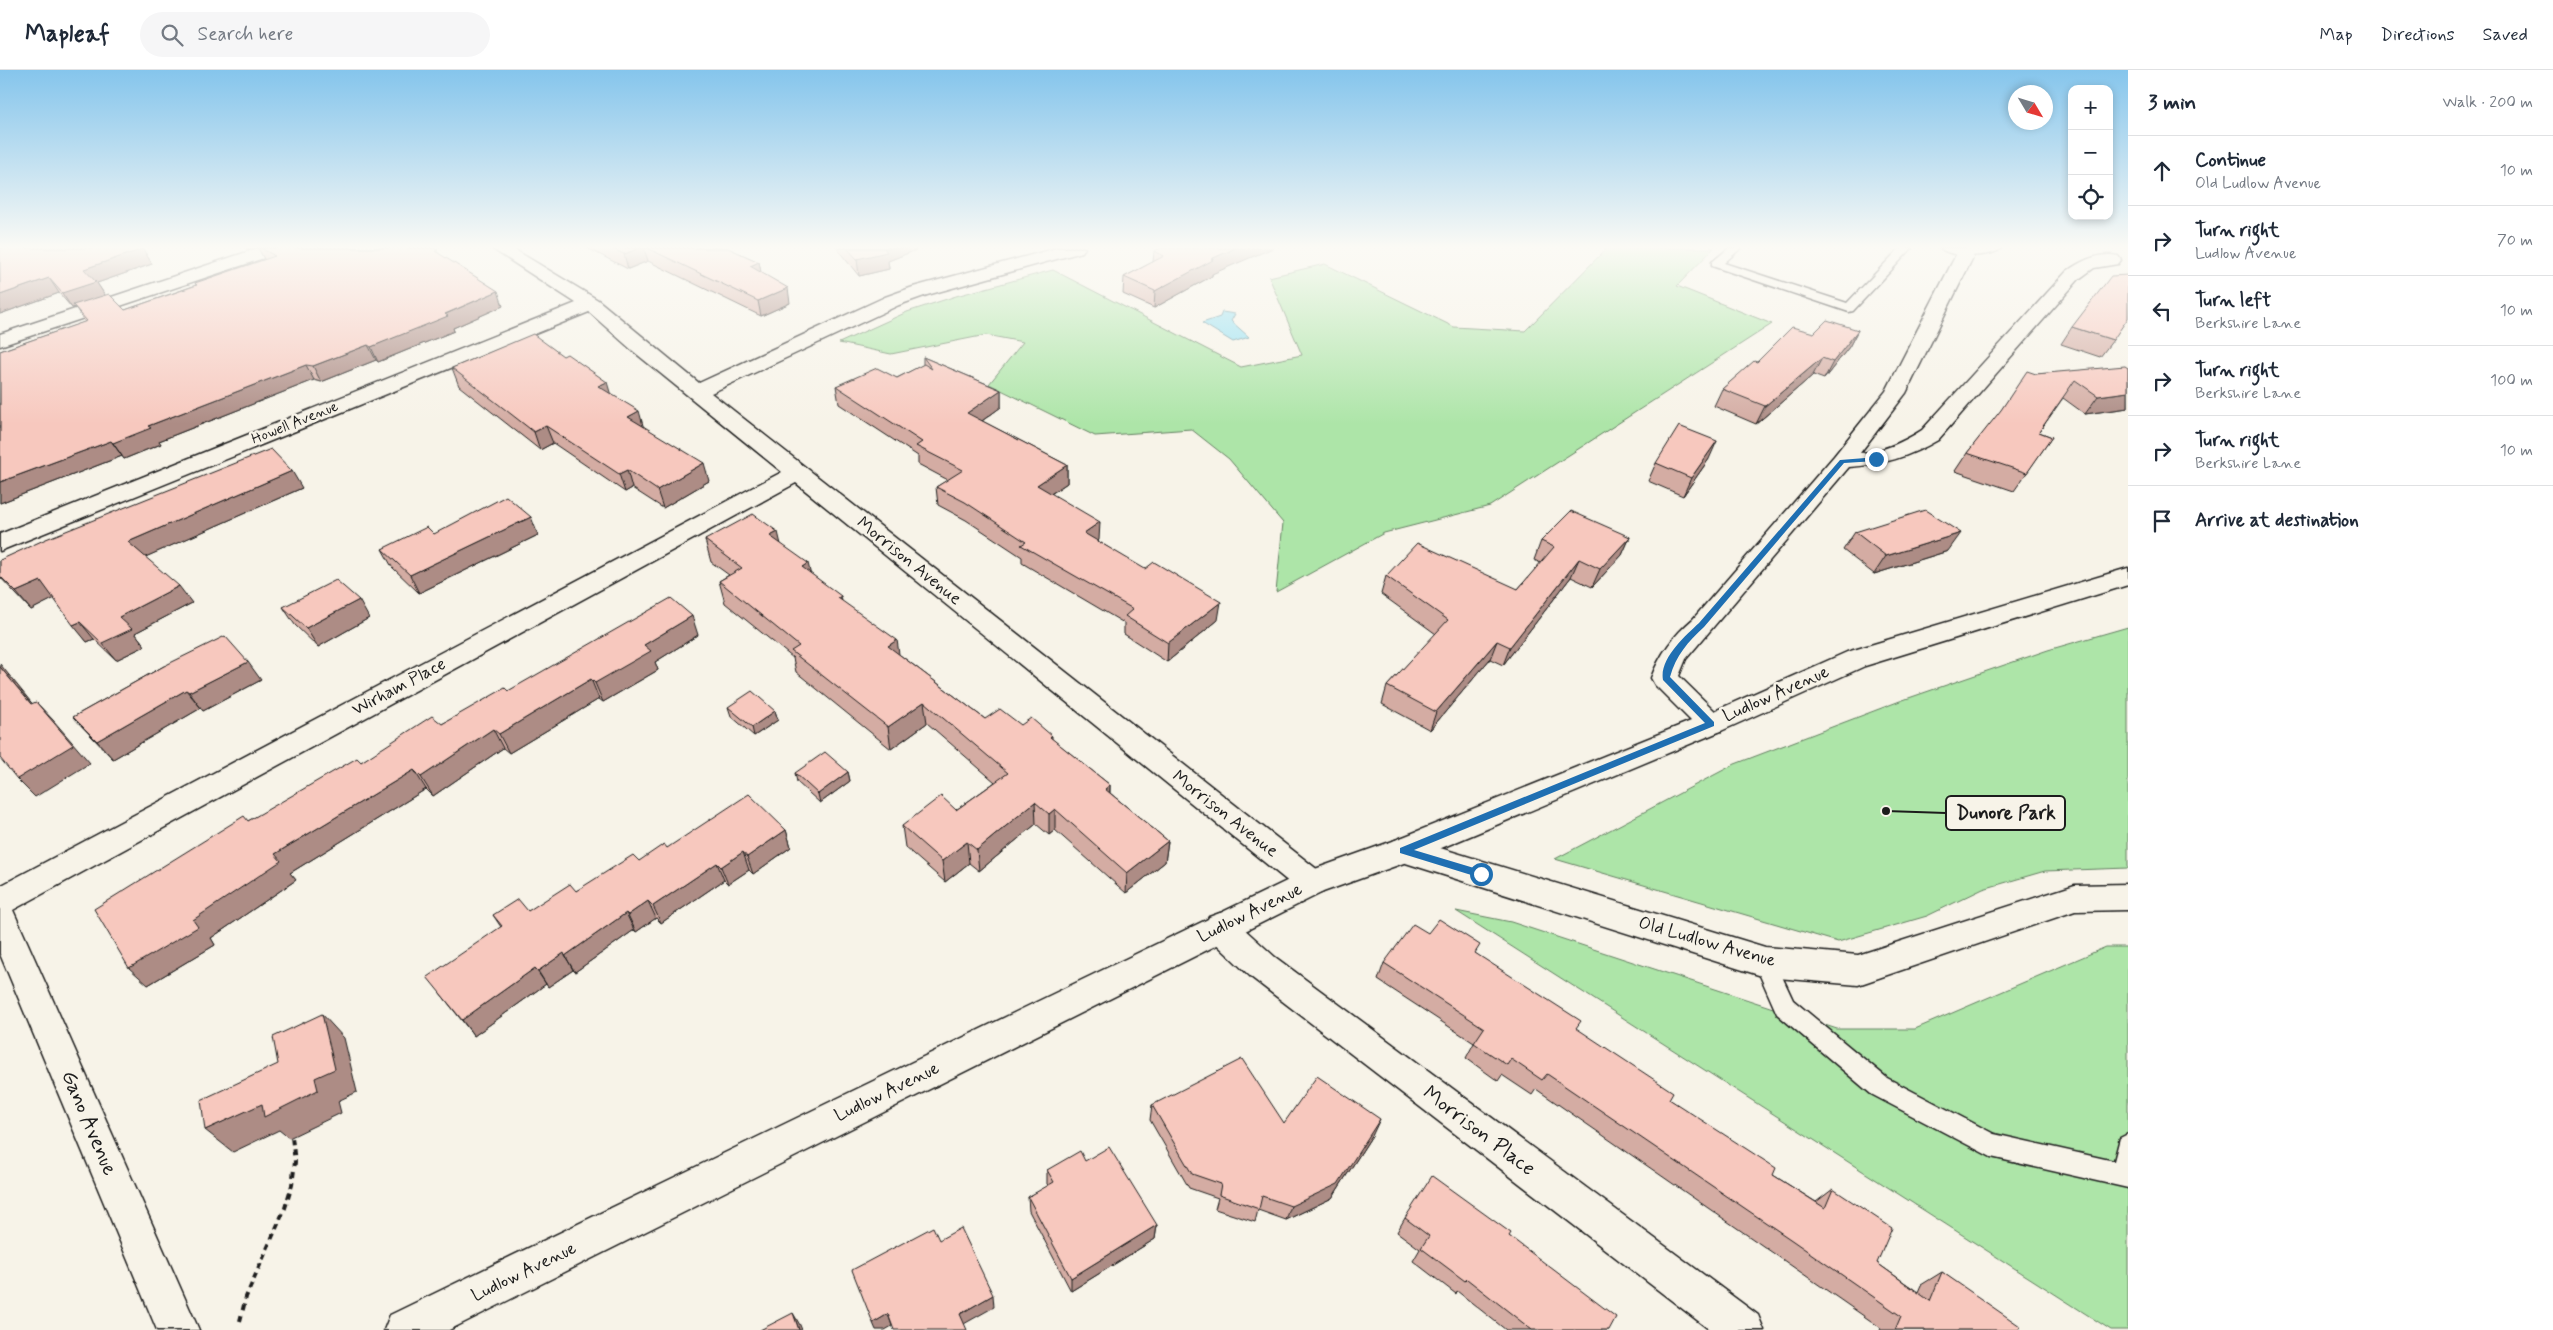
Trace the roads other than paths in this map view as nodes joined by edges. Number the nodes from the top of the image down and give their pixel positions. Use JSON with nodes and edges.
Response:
{"nodes":[{"id":1,"x":100,"y":307,"type":"edge"},
{"id":2,"x":584,"y":307,"type":"edge"},
{"id":3,"x":594,"y":307,"type":"edge"},
{"id":4,"x":882,"y":307,"type":"edge"},
{"id":5,"x":1939,"y":307,"type":"edge"},
{"id":6,"x":2044,"y":307,"type":"edge"},
{"id":7,"x":0,"y":340,"type":"edge"},
{"id":8,"x":697,"y":392,"type":"junction"},
{"id":9,"x":1842,"y":461,"type":"junction"},
{"id":10,"x":798,"y":473,"type":"junction"},
{"id":11,"x":0,"y":543,"type":"edge"},
{"id":12,"x":2128,"y":576,"type":"edge"},
{"id":13,"x":1711,"y":724,"type":"junction"},
{"id":14,"x":1404,"y":850,"type":"junction"},
{"id":15,"x":1312,"y":882,"type":"junction"},
{"id":16,"x":2128,"y":897,"type":"edge"},
{"id":17,"x":0,"y":901,"type":"edge"},
{"id":18,"x":0,"y":916,"type":"edge"},
{"id":19,"x":1220,"y":927,"type":"junction"},
{"id":20,"x":1765,"y":962,"type":"junction"},
{"id":21,"x":2128,"y":1146,"type":"edge"},
{"id":22,"x":2128,"y":1171,"type":"edge"},
{"id":23,"x":2128,"y":1176,"type":"edge"},
{"id":24,"x":178,"y":1330,"type":"edge"},
{"id":25,"x":406,"y":1330,"type":"edge"},
{"id":26,"x":1743,"y":1330,"type":"edge"}],
"edges":[{"from":1,"to":7,"type":"street"},
{"from":2,"to":11,"type":"street","name":"Howell Avenue"},
{"from":3,"to":8,"type":"street","name":"Morrison Avenue"},
{"from":4,"to":8,"type":"street"},
{"from":5,"to":9,"type":"street"},
{"from":6,"to":9,"type":"street"},
{"from":8,"to":10,"type":"street","name":"Morrison Avenue"},
{"from":9,"to":13,"type":"street"},
{"from":10,"to":15,"type":"street","name":"Morrison Avenue"},
{"from":10,"to":17,"type":"street","name":"Wirham Place"},
{"from":12,"to":13,"type":"street","name":"Ludlow Avenue"},
{"from":13,"to":14,"type":"street","name":"Ludlow Avenue"},
{"from":14,"to":15,"type":"street","name":"Ludlow Avenue"},
{"from":14,"to":20,"type":"street","name":"Old Ludlow Avenue"},
{"from":15,"to":19,"type":"street","name":"Ludlow Avenue"},
{"from":16,"to":20,"type":"street","name":"Old Ludlow Avenue"},
{"from":18,"to":24,"type":"street","name":"Gano Avenue"},
{"from":19,"to":25,"type":"street","name":"Ludlow Avenue"},
{"from":19,"to":26,"type":"street","name":"Morrison Place"},
{"from":20,"to":23,"type":"lane"},
{"from":21,"to":22,"type":"lane"}]}
